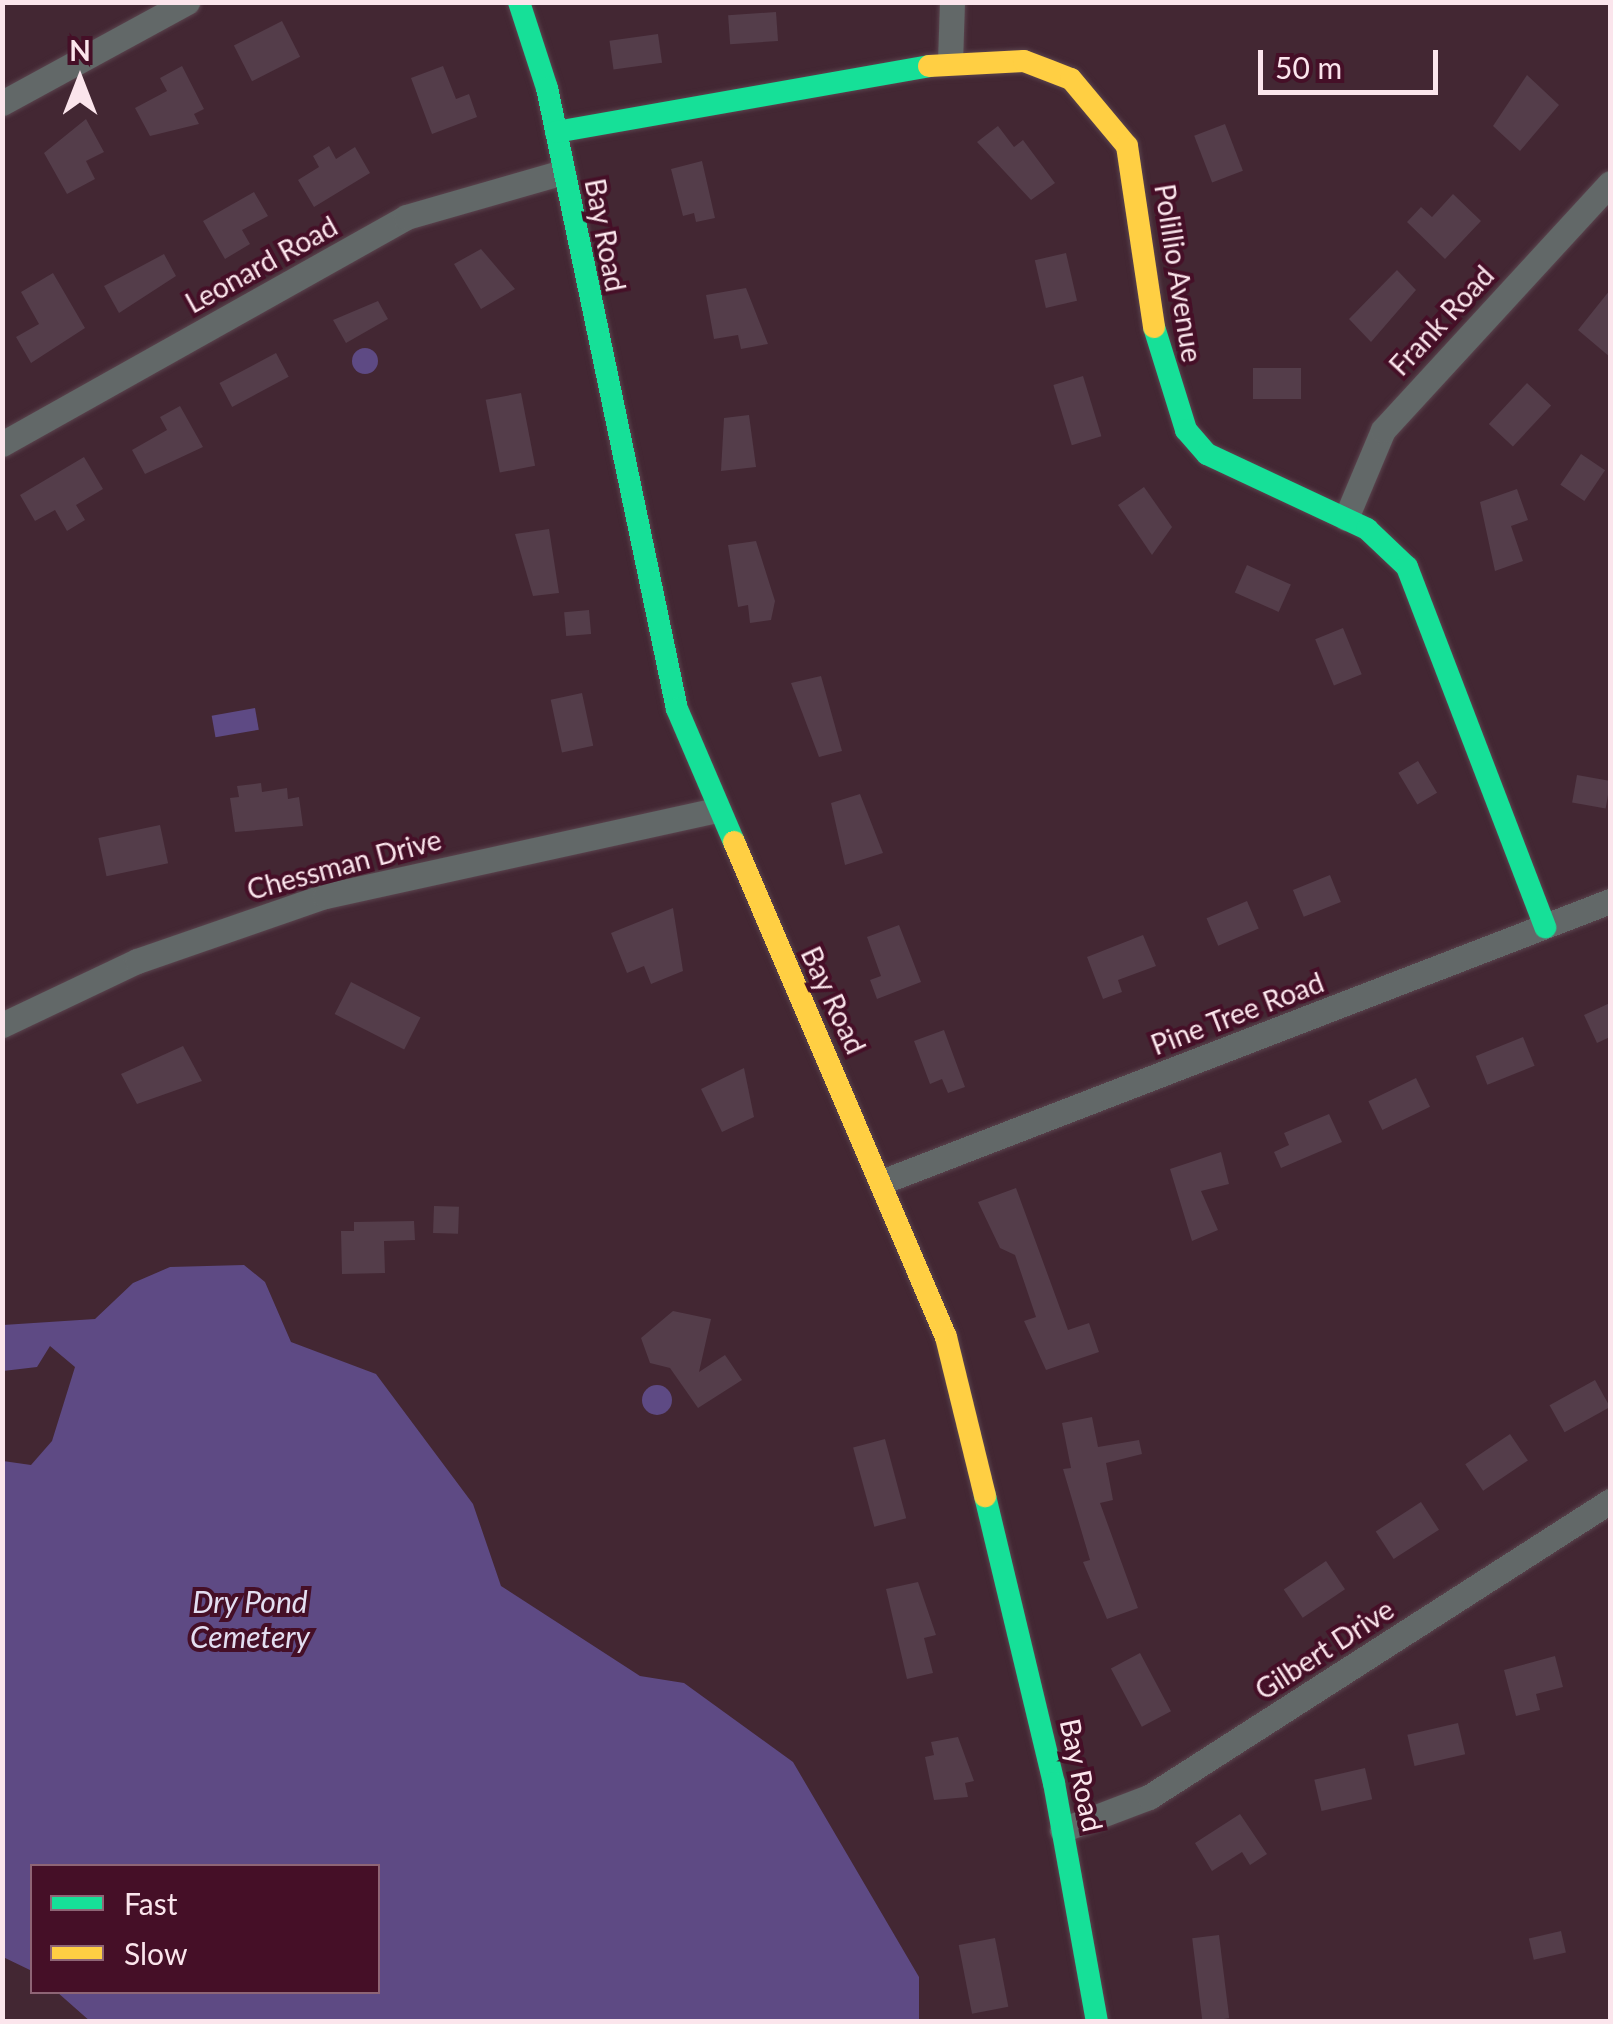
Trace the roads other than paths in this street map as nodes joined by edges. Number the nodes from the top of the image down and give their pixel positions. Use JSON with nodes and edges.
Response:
{"nodes":[{"id":1,"x":187,"y":2,"type":"edge"},
{"id":2,"x":519,"y":2,"type":"edge"},
{"id":3,"x":952,"y":2,"type":"edge"},
{"id":4,"x":950,"y":62,"type":"junction"},
{"id":5,"x":2,"y":104,"type":"edge"},
{"id":6,"x":556,"y":132,"type":"junction"},
{"id":7,"x":563,"y":172,"type":"junction"},
{"id":8,"x":1610,"y":183,"type":"edge"},
{"id":9,"x":2,"y":444,"type":"edge"},
{"id":10,"x":1346,"y":518,"type":"junction"},
{"id":11,"x":716,"y":810,"type":"junction"},
{"id":12,"x":1610,"y":901,"type":"edge"},
{"id":13,"x":1545,"y":926,"type":"junction"},
{"id":14,"x":2,"y":1025,"type":"edge"},
{"id":15,"x":884,"y":1181,"type":"junction"},
{"id":16,"x":1610,"y":1501,"type":"edge"},
{"id":17,"x":1062,"y":1830,"type":"junction"},
{"id":18,"x":1097,"y":2022,"type":"edge"}],
"edges":[{"from":1,"to":5,"type":"street"},
{"from":2,"to":6,"type":"main road","name":"Bay Road"},
{"from":3,"to":4,"type":"street"},
{"from":4,"to":6,"type":"main road","name":"Polillio Avenue"},
{"from":4,"to":10,"type":"main road","name":"Polillio Avenue"},
{"from":6,"to":7,"type":"main road","name":"Bay Road"},
{"from":7,"to":9,"type":"street","name":"Leonard Road"},
{"from":7,"to":11,"type":"main road","name":"Bay Road"},
{"from":8,"to":10,"type":"street","name":"Frank Road"},
{"from":10,"to":13,"type":"main road","name":"Polillio Avenue"},
{"from":11,"to":14,"type":"street","name":"Chessman Drive"},
{"from":11,"to":15,"type":"main road","name":"Bay Road"},
{"from":12,"to":13,"type":"street","name":"Pine Tree Road"},
{"from":13,"to":15,"type":"street","name":"Pine Tree Road"},
{"from":15,"to":17,"type":"main road","name":"Bay Road"},
{"from":16,"to":17,"type":"street","name":"Gilbert Drive"},
{"from":17,"to":18,"type":"main road","name":"Bay Road"}]}
